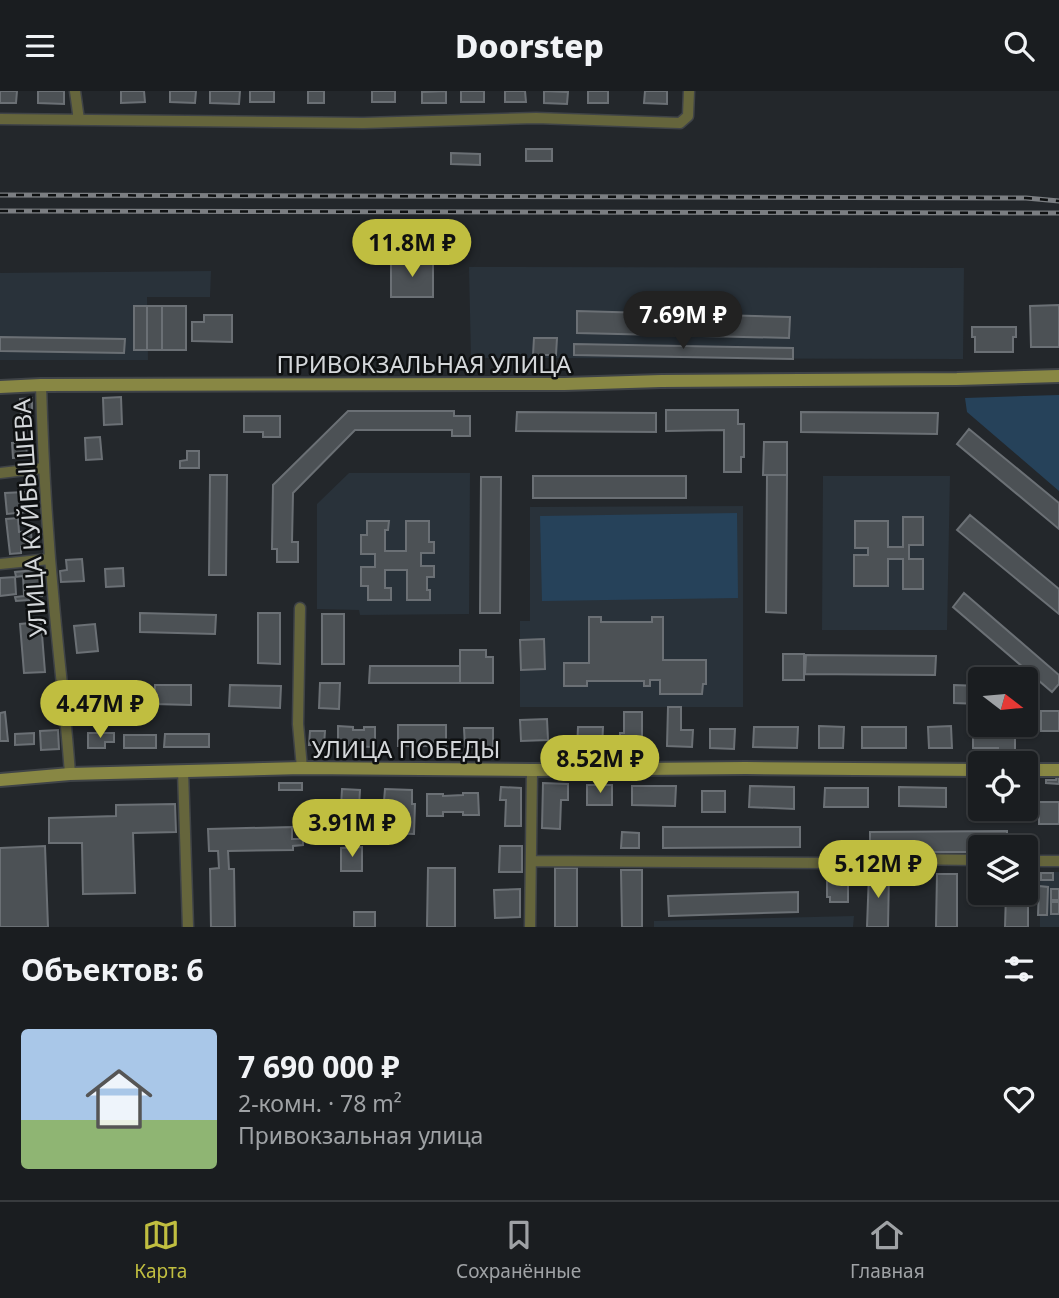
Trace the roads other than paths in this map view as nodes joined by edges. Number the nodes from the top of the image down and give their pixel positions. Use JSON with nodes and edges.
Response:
{"nodes":[{"id":1,"x":75,"y":91,"type":"edge"},
{"id":2,"x":690,"y":91,"type":"edge"},
{"id":3,"x":0,"y":119,"type":"edge"},
{"id":4,"x":79,"y":120,"type":"junction"},
{"id":5,"x":1059,"y":376,"type":"edge"},
{"id":6,"x":41,"y":385,"type":"junction"},
{"id":7,"x":0,"y":387,"type":"edge"},
{"id":8,"x":43,"y":468,"type":"junction"},
{"id":9,"x":0,"y":473,"type":"edge"},
{"id":10,"x":50,"y":559,"type":"junction"},
{"id":11,"x":0,"y":564,"type":"edge"},
{"id":12,"x":300,"y":608,"type":"dead end"},
{"id":13,"x":302,"y":768,"type":"junction"},
{"id":14,"x":968,"y":769,"type":"edge"},
{"id":15,"x":532,"y":770,"type":"junction"},
{"id":16,"x":1038,"y":770,"type":"edge"},
{"id":17,"x":1059,"y":770,"type":"edge"},
{"id":18,"x":183,"y":771,"type":"junction"},
{"id":19,"x":70,"y":774,"type":"junction"},
{"id":20,"x":0,"y":781,"type":"edge"},
{"id":21,"x":968,"y":860,"type":"edge"},
{"id":22,"x":1038,"y":860,"type":"edge"},
{"id":23,"x":532,"y":861,"type":"junction"},
{"id":24,"x":1059,"y":861,"type":"edge"},
{"id":25,"x":188,"y":927,"type":"edge"},
{"id":26,"x":530,"y":927,"type":"edge"}],
"edges":[{"from":1,"to":4,"type":"street"},
{"from":2,"to":4,"type":"street"},
{"from":3,"to":4,"type":"street"},
{"from":5,"to":6,"type":"street","name":"ПРИВОКЗАЛЬНАЯ УЛИЦА"},
{"from":6,"to":7,"type":"street","name":"ПРИВОКЗАЛЬНАЯ УЛИЦА"},
{"from":6,"to":8,"type":"street","name":"УЛИЦА КУЙБЫШЕВА"},
{"from":8,"to":9,"type":"street"},
{"from":8,"to":10,"type":"street","name":"УЛИЦА КУЙБЫШЕВА"},
{"from":10,"to":11,"type":"street"},
{"from":10,"to":19,"type":"street","name":"УЛИЦА КУЙБЫШЕВА"},
{"from":12,"to":13,"type":"street"},
{"from":13,"to":15,"type":"street","name":"УЛИЦА ПОБЕДЫ"},
{"from":13,"to":18,"type":"street","name":"УЛИЦА ПОБЕДЫ"},
{"from":14,"to":15,"type":"street","name":"УЛИЦА ПОБЕДЫ"},
{"from":15,"to":23,"type":"street"},
{"from":16,"to":17,"type":"street"},
{"from":18,"to":19,"type":"street","name":"УЛИЦА ПОБЕДЫ"},
{"from":18,"to":25,"type":"street"},
{"from":19,"to":20,"type":"street","name":"УЛИЦА ПОБЕДЫ"},
{"from":21,"to":23,"type":"street"},
{"from":22,"to":24,"type":"street"},
{"from":23,"to":26,"type":"street"}]}
